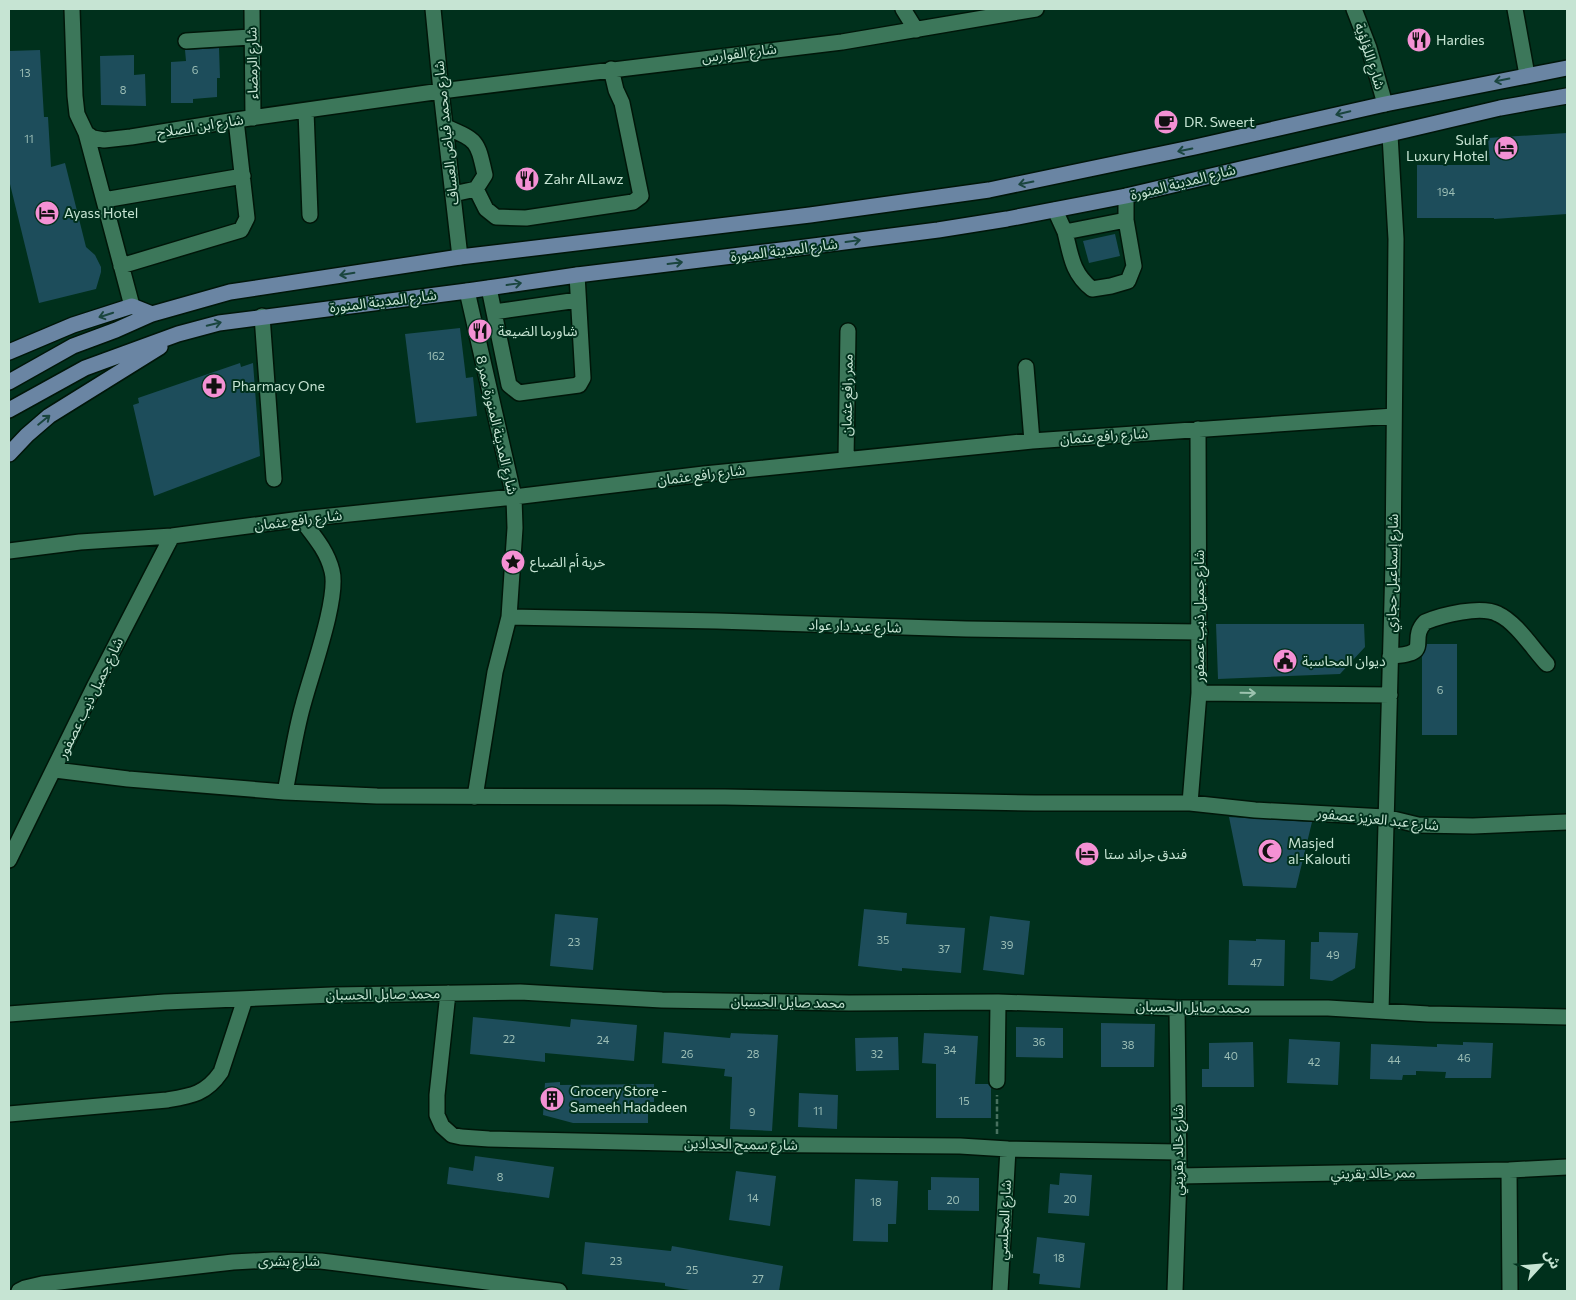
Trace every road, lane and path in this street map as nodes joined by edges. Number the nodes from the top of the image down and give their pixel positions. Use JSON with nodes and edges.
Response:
{"nodes":[{"id":1,"x":72,"y":9,"type":"edge"},
{"id":2,"x":252,"y":9,"type":"edge"},
{"id":3,"x":433,"y":9,"type":"edge"},
{"id":4,"x":903,"y":9,"type":"edge"},
{"id":5,"x":1036,"y":9,"type":"edge"},
{"id":6,"x":1354,"y":9,"type":"edge"},
{"id":7,"x":1516,"y":9,"type":"edge"},
{"id":8,"x":916,"y":30,"type":"junction"},
{"id":9,"x":252,"y":37,"type":"junction"},
{"id":10,"x":186,"y":41,"type":"dead end"},
{"id":11,"x":1567,"y":68,"type":"edge"},
{"id":12,"x":611,"y":69,"type":"junction"},
{"id":13,"x":1527,"y":75,"type":"junction"},
{"id":14,"x":441,"y":91,"type":"junction"},
{"id":15,"x":1567,"y":96,"type":"edge"},
{"id":16,"x":1385,"y":104,"type":"junction"},
{"id":17,"x":306,"y":111,"type":"junction"},
{"id":18,"x":253,"y":118,"type":"junction"},
{"id":19,"x":236,"y":120,"type":"junction"},
{"id":20,"x":446,"y":127,"type":"junction"},
{"id":21,"x":86,"y":133,"type":"junction"},
{"id":22,"x":1390,"y":135,"type":"junction"},
{"id":23,"x":243,"y":176,"type":"junction"},
{"id":24,"x":476,"y":189,"type":"junction"},
{"id":25,"x":453,"y":194,"type":"junction"},
{"id":26,"x":1126,"y":196,"type":"junction"},
{"id":27,"x":104,"y":200,"type":"junction"},
{"id":28,"x":1055,"y":210,"type":"junction"},
{"id":29,"x":310,"y":215,"type":"dead end"},
{"id":30,"x":1126,"y":220,"type":"junction"},
{"id":31,"x":1065,"y":232,"type":"junction"},
{"id":32,"x":460,"y":257,"type":"junction"},
{"id":33,"x":121,"y":266,"type":"junction"},
{"id":34,"x":577,"y":275,"type":"junction"},
{"id":35,"x":488,"y":288,"type":"junction"},
{"id":36,"x":467,"y":291,"type":"junction"},
{"id":37,"x":578,"y":300,"type":"junction"},
{"id":38,"x":132,"y":306,"type":"junction"},
{"id":39,"x":494,"y":312,"type":"junction"},
{"id":40,"x":152,"y":314,"type":"junction"},
{"id":41,"x":262,"y":316,"type":"junction"},
{"id":42,"x":848,"y":331,"type":"dead end"},
{"id":43,"x":178,"y":334,"type":"junction"},
{"id":44,"x":9,"y":352,"type":"edge"},
{"id":45,"x":1026,"y":367,"type":"dead end"},
{"id":46,"x":9,"y":382,"type":"edge"},
{"id":47,"x":9,"y":410,"type":"edge"},
{"id":48,"x":1394,"y":416,"type":"junction"},
{"id":49,"x":1198,"y":429,"type":"junction"},
{"id":50,"x":1032,"y":441,"type":"junction"},
{"id":51,"x":9,"y":454,"type":"edge"},
{"id":52,"x":846,"y":459,"type":"junction"},
{"id":53,"x":274,"y":479,"type":"dead end"},
{"id":54,"x":514,"y":497,"type":"junction"},
{"id":55,"x":301,"y":519,"type":"junction"},
{"id":56,"x":172,"y":536,"type":"junction"},
{"id":57,"x":9,"y":551,"type":"edge"},
{"id":58,"x":510,"y":617,"type":"junction"},
{"id":59,"x":1200,"y":632,"type":"junction"},
{"id":60,"x":1390,"y":656,"type":"junction"},
{"id":61,"x":1547,"y":664,"type":"dead end"},
{"id":62,"x":1199,"y":693,"type":"junction"},
{"id":63,"x":1390,"y":695,"type":"junction"},
{"id":64,"x":55,"y":770,"type":"junction"},
{"id":65,"x":285,"y":792,"type":"junction"},
{"id":66,"x":475,"y":797,"type":"junction"},
{"id":67,"x":1190,"y":803,"type":"junction"},
{"id":68,"x":1385,"y":817,"type":"junction"},
{"id":69,"x":1567,"y":822,"type":"edge"},
{"id":70,"x":9,"y":860,"type":"edge"},
{"id":71,"x":448,"y":993,"type":"junction"},
{"id":72,"x":245,"y":999,"type":"junction"},
{"id":73,"x":998,"y":1002,"type":"junction"},
{"id":74,"x":1176,"y":1008,"type":"junction"},
{"id":75,"x":1381,"y":1011,"type":"junction"},
{"id":76,"x":9,"y":1014,"type":"edge"},
{"id":77,"x":1567,"y":1017,"type":"edge"},
{"id":78,"x":997,"y":1081,"type":"joint"},
{"id":79,"x":9,"y":1114,"type":"edge"},
{"id":80,"x":1003,"y":1149,"type":"junction"},
{"id":81,"x":1178,"y":1152,"type":"junction"},
{"id":82,"x":1567,"y":1167,"type":"edge"},
{"id":83,"x":1509,"y":1170,"type":"junction"},
{"id":84,"x":1179,"y":1176,"type":"junction"},
{"id":85,"x":19,"y":1291,"type":"edge"},
{"id":86,"x":559,"y":1291,"type":"edge"},
{"id":87,"x":1000,"y":1291,"type":"edge"},
{"id":88,"x":1175,"y":1291,"type":"edge"},
{"id":89,"x":1510,"y":1291,"type":"edge"}],
"edges":[{"from":1,"to":21,"type":"street"},
{"from":2,"to":9,"type":"street","name":"شارع الرمضاء"},
{"from":3,"to":14,"type":"street","name":"شارع محمد فياض العساف"},
{"from":4,"to":8,"type":"street"},
{"from":5,"to":8,"type":"street","name":"شارع الفوارس"},
{"from":6,"to":16,"type":"street","name":"شارع اللؤلؤية"},
{"from":7,"to":13,"type":"street"},
{"from":8,"to":12,"type":"street","name":"شارع الفوارس"},
{"from":9,"to":10,"type":"street"},
{"from":9,"to":18,"type":"street","name":"شارع الرمضاء"},
{"from":11,"to":13,"type":"main road"},
{"from":12,"to":14,"type":"street","name":"شارع الفوارس"},
{"from":12,"to":24,"type":"street"},
{"from":13,"to":16,"type":"main road","one_way":true},
{"from":14,"to":17,"type":"street","name":"شارع ابن الصلاح"},
{"from":14,"to":20,"type":"street","name":"شارع محمد فياض العساف"},
{"from":15,"to":22,"type":"main road","name":"شارع المدينة المنورة"},
{"from":16,"to":32,"type":"main road","one_way":true},
{"from":17,"to":18,"type":"street","name":"شارع ابن الصلاح"},
{"from":17,"to":29,"type":"street"},
{"from":18,"to":19,"type":"street","name":"شارع ابن الصلاح"},
{"from":19,"to":21,"type":"street","name":"شارع ابن الصلاح"},
{"from":19,"to":23,"type":"street"},
{"from":20,"to":24,"type":"street"},
{"from":20,"to":25,"type":"street","name":"شارع محمد فياض العساف"},
{"from":21,"to":27,"type":"street"},
{"from":22,"to":26,"type":"main road","name":"شارع المدينة المنورة"},
{"from":22,"to":48,"type":"street","name":"شارع إسماعيل حجازي"},
{"from":23,"to":27,"type":"street"},
{"from":23,"to":33,"type":"street"},
{"from":24,"to":25,"type":"street"},
{"from":25,"to":32,"type":"street","name":"شارع محمد فياض العساف"},
{"from":26,"to":28,"type":"main road","name":"شارع المدينة المنورة"},
{"from":26,"to":30,"type":"street"},
{"from":27,"to":33,"type":"street"},
{"from":28,"to":31,"type":"street"},
{"from":34,"to":28,"type":"main road","name":"شارع المدينة المنورة","one_way":true},
{"from":30,"to":31,"type":"street"},
{"from":30,"to":31,"type":"street"},
{"from":32,"to":40,"type":"main road","one_way":true},
{"from":33,"to":38,"type":"street"},
{"from":35,"to":34,"type":"main road","name":"شارع المدينة المنورة","one_way":true},
{"from":34,"to":37,"type":"street"},
{"from":35,"to":36,"type":"main road","name":"شارع المدينة المنورة"},
{"from":35,"to":39,"type":"street"},
{"from":36,"to":41,"type":"main road","name":"شارع المدينة المنورة"},
{"from":36,"to":54,"type":"street","name":"شارع المدينة المنورة ممر 8"},
{"from":37,"to":39,"type":"street"},
{"from":37,"to":39,"type":"street"},
{"from":38,"to":40,"type":"main road"},
{"from":38,"to":44,"type":"main road","one_way":true},
{"from":40,"to":46,"type":"main road"},
{"from":43,"to":41,"type":"main road","name":"شارع المدينة المنورة","one_way":true},
{"from":41,"to":53,"type":"street"},
{"from":42,"to":52,"type":"street","name":"ممر رافع عثمان"},
{"from":43,"to":47,"type":"main road","name":"شارع المدينة المنورة"},
{"from":51,"to":43,"type":"main road","one_way":true},
{"from":45,"to":50,"type":"street"},
{"from":48,"to":49,"type":"street","name":"شارع رافع عثمان"},
{"from":48,"to":60,"type":"street","name":"شارع إسماعيل حجازي"},
{"from":49,"to":50,"type":"street","name":"شارع رافع عثمان"},
{"from":49,"to":59,"type":"street","name":"شارع جميل ذيب عصفور"},
{"from":50,"to":52,"type":"street","name":"شارع رافع عثمان"},
{"from":52,"to":54,"type":"street","name":"شارع رافع عثمان"},
{"from":54,"to":55,"type":"street","name":"شارع رافع عثمان"},
{"from":54,"to":58,"type":"street","name":"شارع المدينة المنورة ممر 8"},
{"from":55,"to":56,"type":"street","name":"شارع رافع عثمان"},
{"from":55,"to":65,"type":"street"},
{"from":56,"to":57,"type":"street","name":"شارع رافع عثمان"},
{"from":56,"to":64,"type":"street","name":"شارع جميل ذيب عصفور"},
{"from":58,"to":59,"type":"street","name":"شارع عبد دار عواد"},
{"from":58,"to":66,"type":"street","name":"شارع المدينة المنورة ممر 8"},
{"from":59,"to":62,"type":"street","name":"شارع جميل ذيب عصفور"},
{"from":60,"to":61,"type":"street"},
{"from":60,"to":63,"type":"street","name":"شارع إسماعيل حجازي"},
{"from":62,"to":63,"type":"street","one_way":true},
{"from":62,"to":67,"type":"street","name":"شارع جميل ذيب عصفور"},
{"from":63,"to":68,"type":"street","name":"شارع إسماعيل حجازي"},
{"from":64,"to":65,"type":"street","name":"شارع عبد العزيز عصفور"},
{"from":64,"to":70,"type":"street","name":"شارع جميل ذيب عصفور"},
{"from":65,"to":66,"type":"street","name":"شارع عبد العزيز عصفور"},
{"from":66,"to":67,"type":"street","name":"شارع عبد العزيز عصفور"},
{"from":67,"to":68,"type":"street","name":"شارع عبد العزيز عصفور"},
{"from":68,"to":69,"type":"street","name":"شارع عبد العزيز عصفور"},
{"from":68,"to":75,"type":"street","name":"شارع إسماعيل حجازي"},
{"from":71,"to":72,"type":"street","name":"محمد صايل الحسبان"},
{"from":71,"to":73,"type":"street","name":"محمد صايل الحسبان"},
{"from":71,"to":80,"type":"street","name":"شارع سميح الحدادين"},
{"from":72,"to":76,"type":"street","name":"محمد صايل الحسبان"},
{"from":72,"to":79,"type":"street"},
{"from":73,"to":74,"type":"street","name":"محمد صايل الحسبان"},
{"from":73,"to":78,"type":"street"},
{"from":74,"to":75,"type":"street","name":"محمد صايل الحسبان"},
{"from":74,"to":81,"type":"street","name":"شارع خالد بقريني"},
{"from":75,"to":77,"type":"street","name":"محمد صايل الحسبان"},
{"from":78,"to":80,"type":"path"},
{"from":80,"to":81,"type":"street","name":"شارع سميح الحدادين"},
{"from":80,"to":87,"type":"street","name":"شارع المجلسي"},
{"from":81,"to":84,"type":"street","name":"شارع خالد بقريني"},
{"from":82,"to":83,"type":"street","name":"ممر خالد بقريني"},
{"from":83,"to":84,"type":"street","name":"ممر خالد بقريني"},
{"from":83,"to":89,"type":"street"},
{"from":84,"to":88,"type":"street","name":"شارع خالد بقريني"},
{"from":85,"to":86,"type":"street","name":"شارع بشرى"}]}
